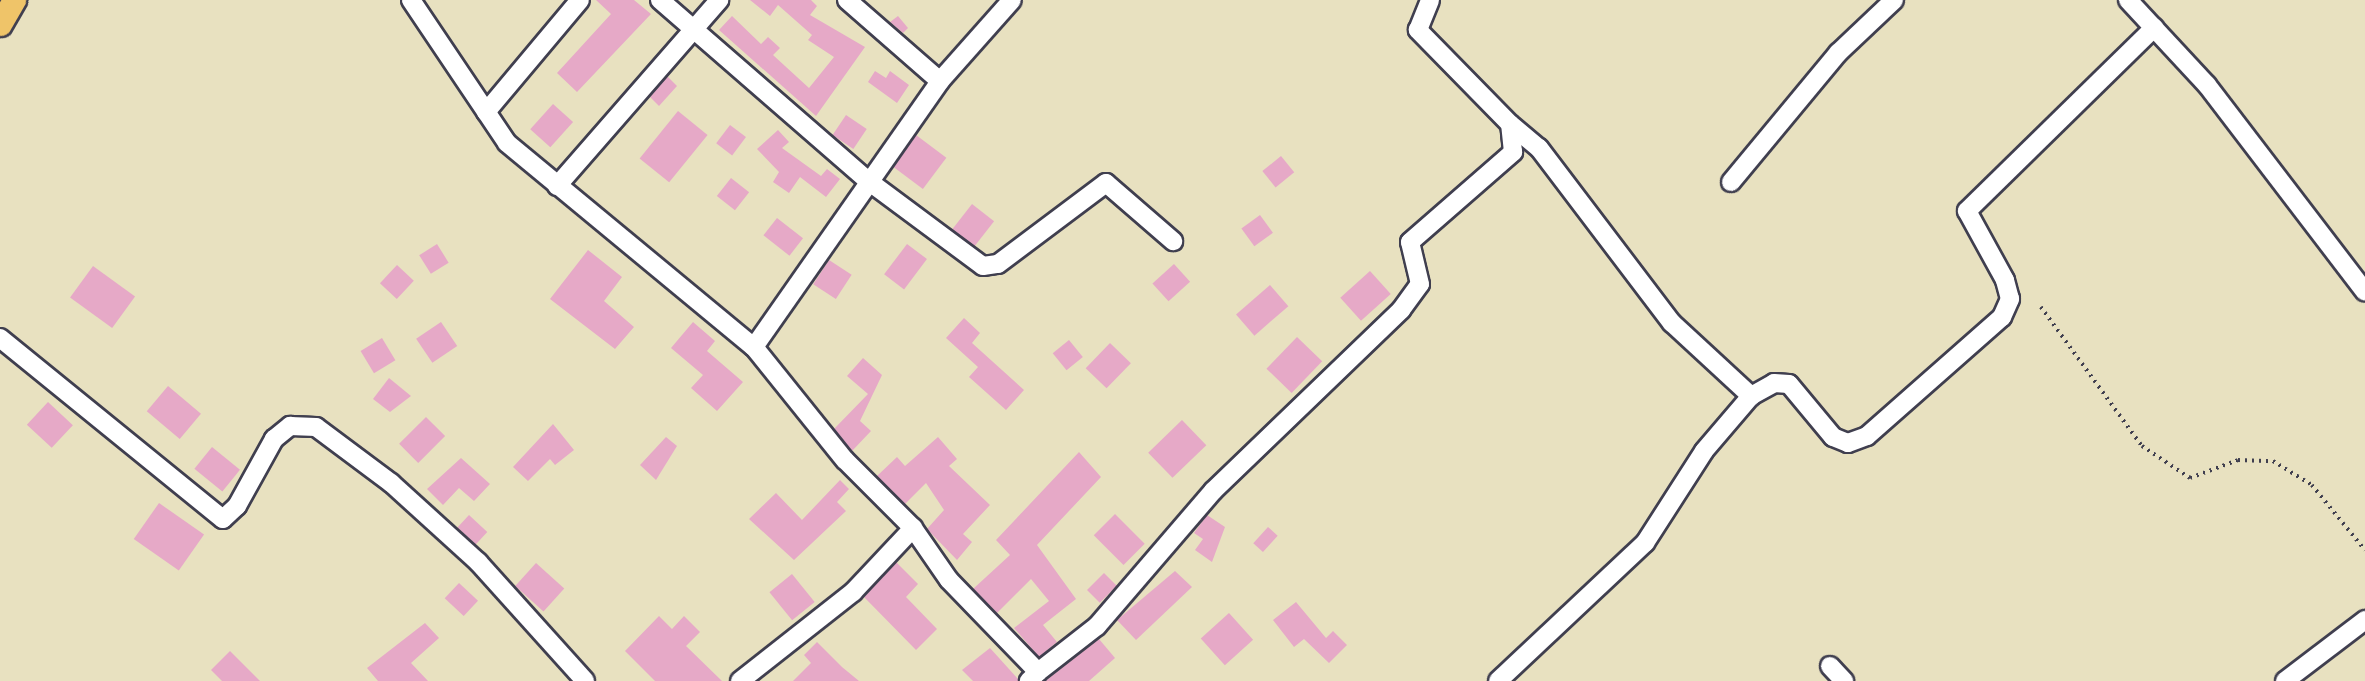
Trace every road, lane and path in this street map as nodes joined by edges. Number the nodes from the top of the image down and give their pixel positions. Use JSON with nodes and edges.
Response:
{"nodes":[{"id":1,"x":14,"y":0,"type":"edge"},
{"id":2,"x":411,"y":0,"type":"edge"},
{"id":3,"x":580,"y":0,"type":"edge"},
{"id":4,"x":660,"y":0,"type":"edge"},
{"id":5,"x":719,"y":0,"type":"edge"},
{"id":6,"x":847,"y":0,"type":"edge"},
{"id":7,"x":1012,"y":0,"type":"edge"},
{"id":8,"x":1430,"y":0,"type":"edge"},
{"id":9,"x":1894,"y":0,"type":"edge"},
{"id":10,"x":2127,"y":0,"type":"edge"},
{"id":11,"x":0,"y":24,"type":"edge"},
{"id":12,"x":2154,"y":27,"type":"junction"},
{"id":13,"x":693,"y":30,"type":"junction"},
{"id":14,"x":940,"y":80,"type":"junction"},
{"id":15,"x":486,"y":112,"type":"junction"},
{"id":16,"x":1510,"y":124,"type":"junction"},
{"id":17,"x":867,"y":180,"type":"junction"},
{"id":18,"x":1731,"y":182,"type":"dead end"},
{"id":19,"x":557,"y":187,"type":"junction"},
{"id":20,"x":1173,"y":241,"type":"dead end"},
{"id":21,"x":2365,"y":292,"type":"edge"},
{"id":22,"x":2041,"y":307,"type":"dead end"},
{"id":23,"x":0,"y":338,"type":"edge"},
{"id":24,"x":754,"y":346,"type":"junction"},
{"id":25,"x":1751,"y":396,"type":"junction"},
{"id":26,"x":913,"y":528,"type":"junction"},
{"id":27,"x":2365,"y":550,"type":"edge"},
{"id":28,"x":2365,"y":620,"type":"edge"},
{"id":29,"x":1830,"y":666,"type":"dead end"},
{"id":30,"x":1034,"y":676,"type":"edge"},
{"id":31,"x":585,"y":681,"type":"edge"},
{"id":32,"x":740,"y":681,"type":"edge"},
{"id":33,"x":1498,"y":681,"type":"edge"},
{"id":34,"x":1844,"y":681,"type":"edge"},
{"id":35,"x":2285,"y":681,"type":"edge"}],
"edges":[{"from":1,"to":11,"type":"main road"},
{"from":2,"to":15,"type":"street"},
{"from":3,"to":15,"type":"street"},
{"from":4,"to":13,"type":"street"},
{"from":5,"to":13,"type":"street"},
{"from":6,"to":14,"type":"street"},
{"from":7,"to":14,"type":"street"},
{"from":8,"to":16,"type":"street"},
{"from":9,"to":18,"type":"street"},
{"from":10,"to":12,"type":"street"},
{"from":12,"to":21,"type":"street"},
{"from":12,"to":25,"type":"street"},
{"from":13,"to":17,"type":"street"},
{"from":13,"to":19,"type":"street"},
{"from":14,"to":17,"type":"street"},
{"from":15,"to":19,"type":"street"},
{"from":16,"to":25,"type":"street"},
{"from":16,"to":30,"type":"street"},
{"from":17,"to":20,"type":"street"},
{"from":17,"to":24,"type":"street"},
{"from":19,"to":24,"type":"street"},
{"from":22,"to":27,"type":"path"},
{"from":23,"to":31,"type":"street"},
{"from":24,"to":26,"type":"street"},
{"from":25,"to":33,"type":"street"},
{"from":26,"to":30,"type":"street"},
{"from":26,"to":32,"type":"street"},
{"from":28,"to":35,"type":"street"},
{"from":29,"to":34,"type":"street"}]}
